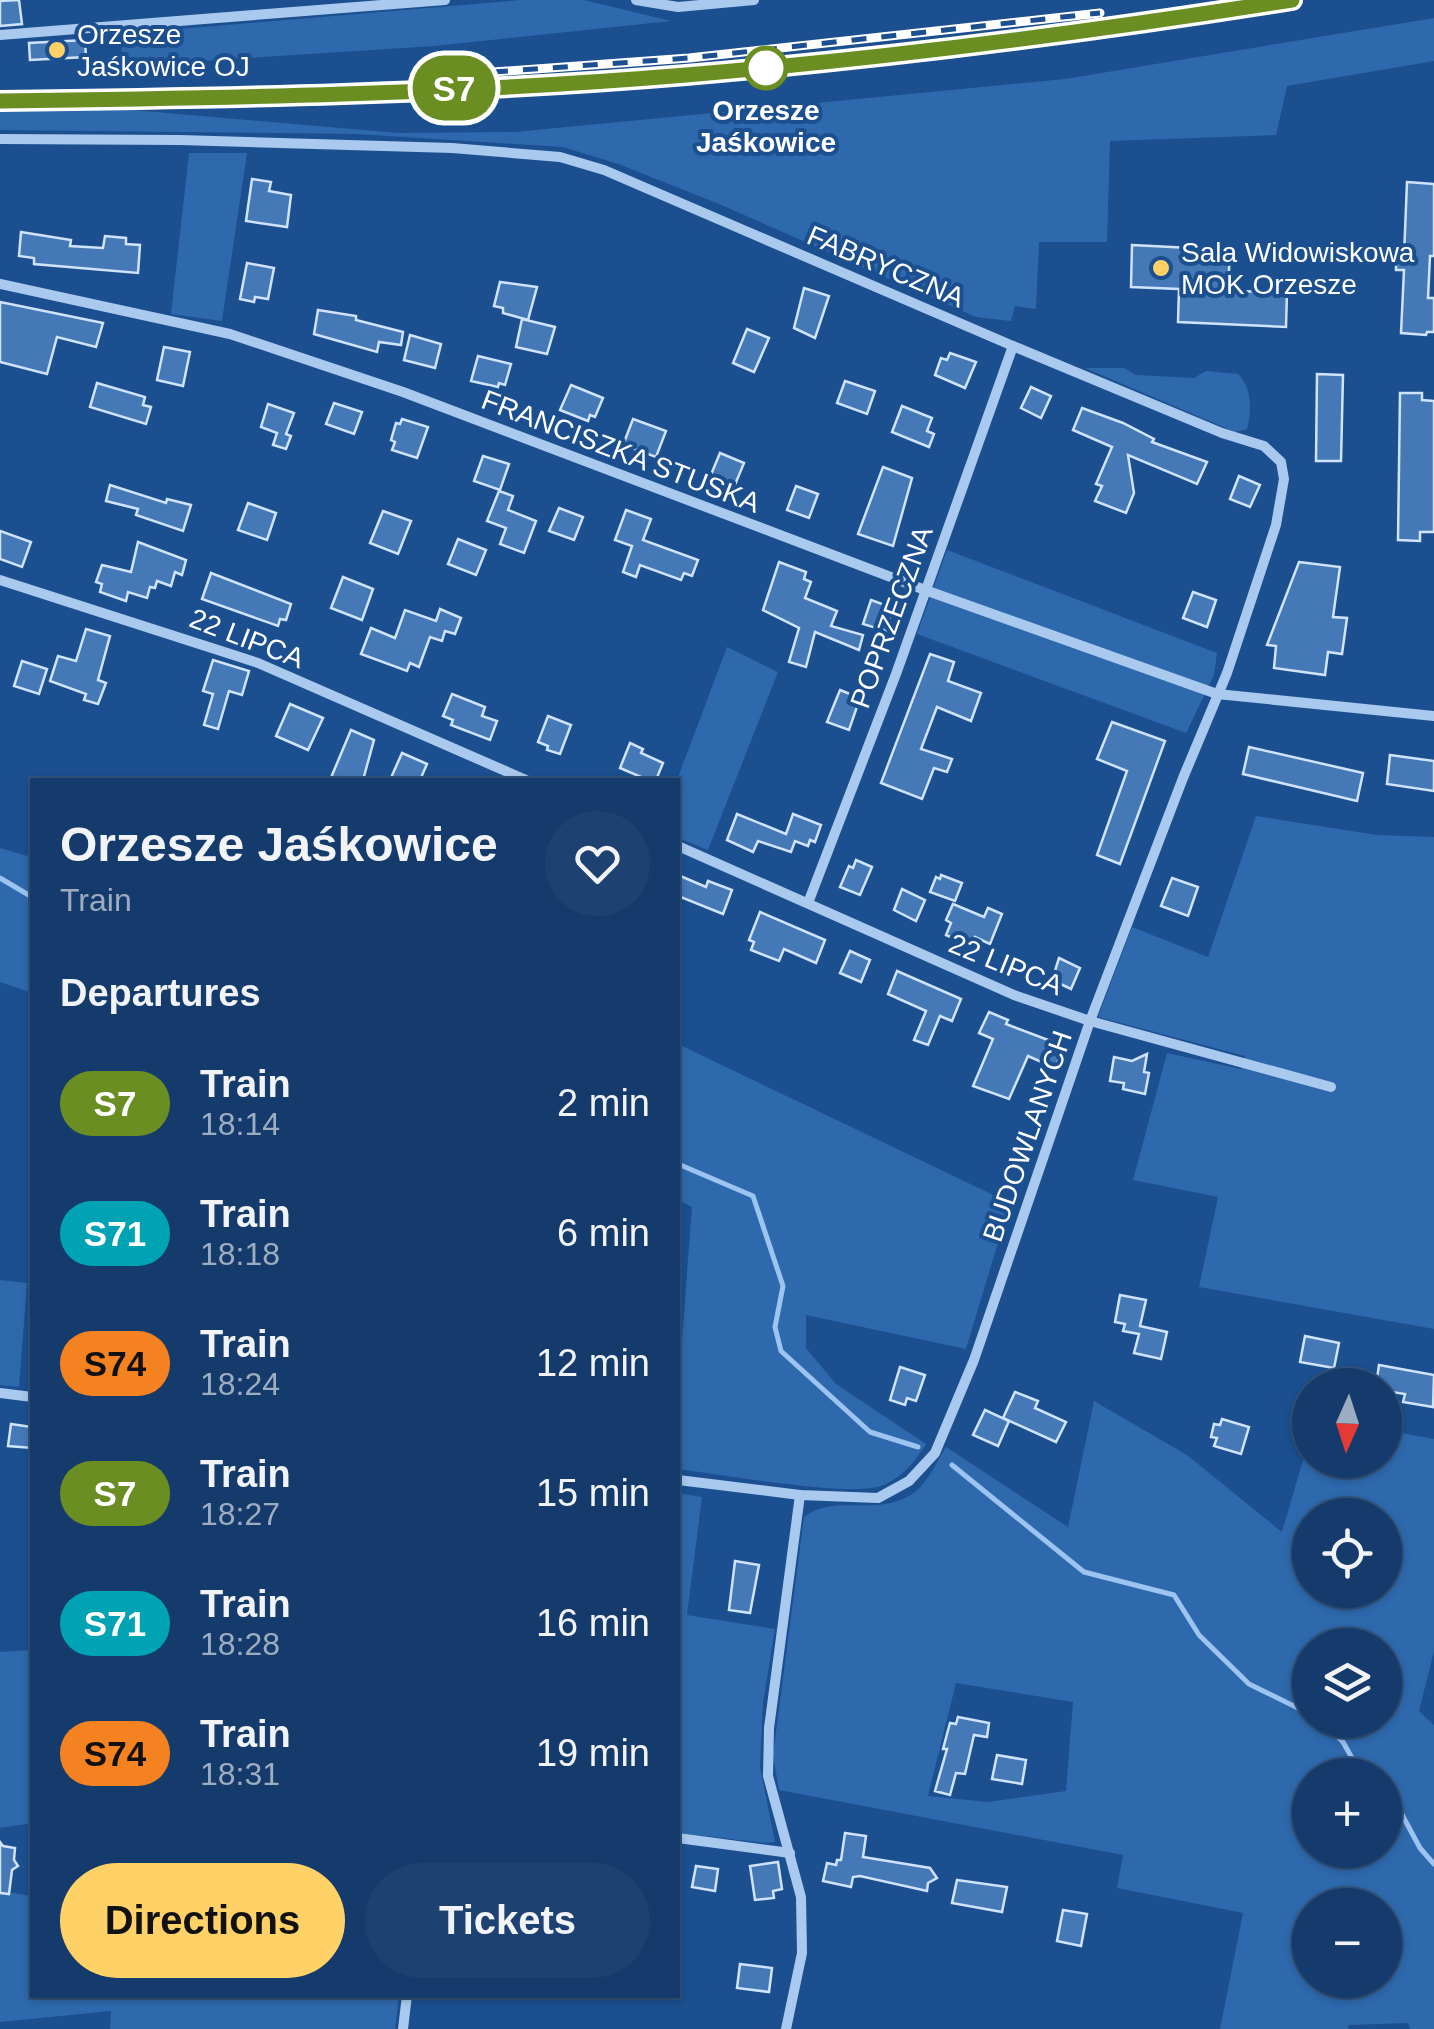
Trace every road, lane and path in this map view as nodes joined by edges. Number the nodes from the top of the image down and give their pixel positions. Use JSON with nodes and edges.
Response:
{"nodes":[{"id":1,"x":445,"y":0,"type":"edge"},
{"id":2,"x":636,"y":0,"type":"edge"},
{"id":3,"x":754,"y":0,"type":"edge"},
{"id":4,"x":0,"y":36,"type":"edge"},
{"id":5,"x":0,"y":140,"type":"edge"},
{"id":6,"x":0,"y":284,"type":"edge"},
{"id":7,"x":1013,"y":346,"type":"junction"},
{"id":8,"x":0,"y":580,"type":"edge"},
{"id":9,"x":925,"y":590,"type":"junction"},
{"id":10,"x":1216,"y":694,"type":"junction"},
{"id":11,"x":1434,"y":716,"type":"edge"},
{"id":12,"x":521,"y":778,"type":"edge"},
{"id":13,"x":680,"y":847,"type":"edge"},
{"id":14,"x":808,"y":902,"type":"junction"},
{"id":15,"x":1090,"y":1021,"type":"junction"},
{"id":16,"x":1331,"y":1087,"type":"dead end"},
{"id":17,"x":0,"y":1393,"type":"edge"},
{"id":18,"x":30,"y":1397,"type":"edge"},
{"id":19,"x":680,"y":1480,"type":"edge"},
{"id":20,"x":800,"y":1495,"type":"junction"},
{"id":21,"x":680,"y":1838,"type":"edge"},
{"id":22,"x":790,"y":1852,"type":"junction"},
{"id":23,"x":407,"y":1998,"type":"edge"},
{"id":24,"x":403,"y":2029,"type":"edge"},
{"id":25,"x":786,"y":2029,"type":"edge"}],
"edges":[{"from":1,"to":4,"type":"street"},
{"from":2,"to":3,"type":"street"},
{"from":5,"to":7,"type":"street","name":"FABRYCZNA"},
{"from":6,"to":9,"type":"street","name":"FRANCISZKA STUSKA"},
{"from":7,"to":9,"type":"street","name":"POPRZECZNA"},
{"from":7,"to":10,"type":"street","name":"FABRYCZNA"},
{"from":8,"to":12,"type":"street","name":"22 LIPCA"},
{"from":9,"to":10,"type":"street","name":"FRANCISZKA STUSKA"},
{"from":9,"to":14,"type":"street","name":"POPRZECZNA"},
{"from":10,"to":11,"type":"street"},
{"from":10,"to":15,"type":"street","name":"BUDOWLANYCH"},
{"from":13,"to":14,"type":"street","name":"22 LIPCA"},
{"from":14,"to":15,"type":"street","name":"22 LIPCA"},
{"from":15,"to":16,"type":"street","name":"22 LIPCA"},
{"from":15,"to":20,"type":"street","name":"BUDOWLANYCH"},
{"from":17,"to":18,"type":"street"},
{"from":19,"to":20,"type":"street","name":"BUDOWLANYCH"},
{"from":20,"to":22,"type":"street"},
{"from":21,"to":22,"type":"street"},
{"from":22,"to":25,"type":"street"},
{"from":23,"to":24,"type":"street"}]}
